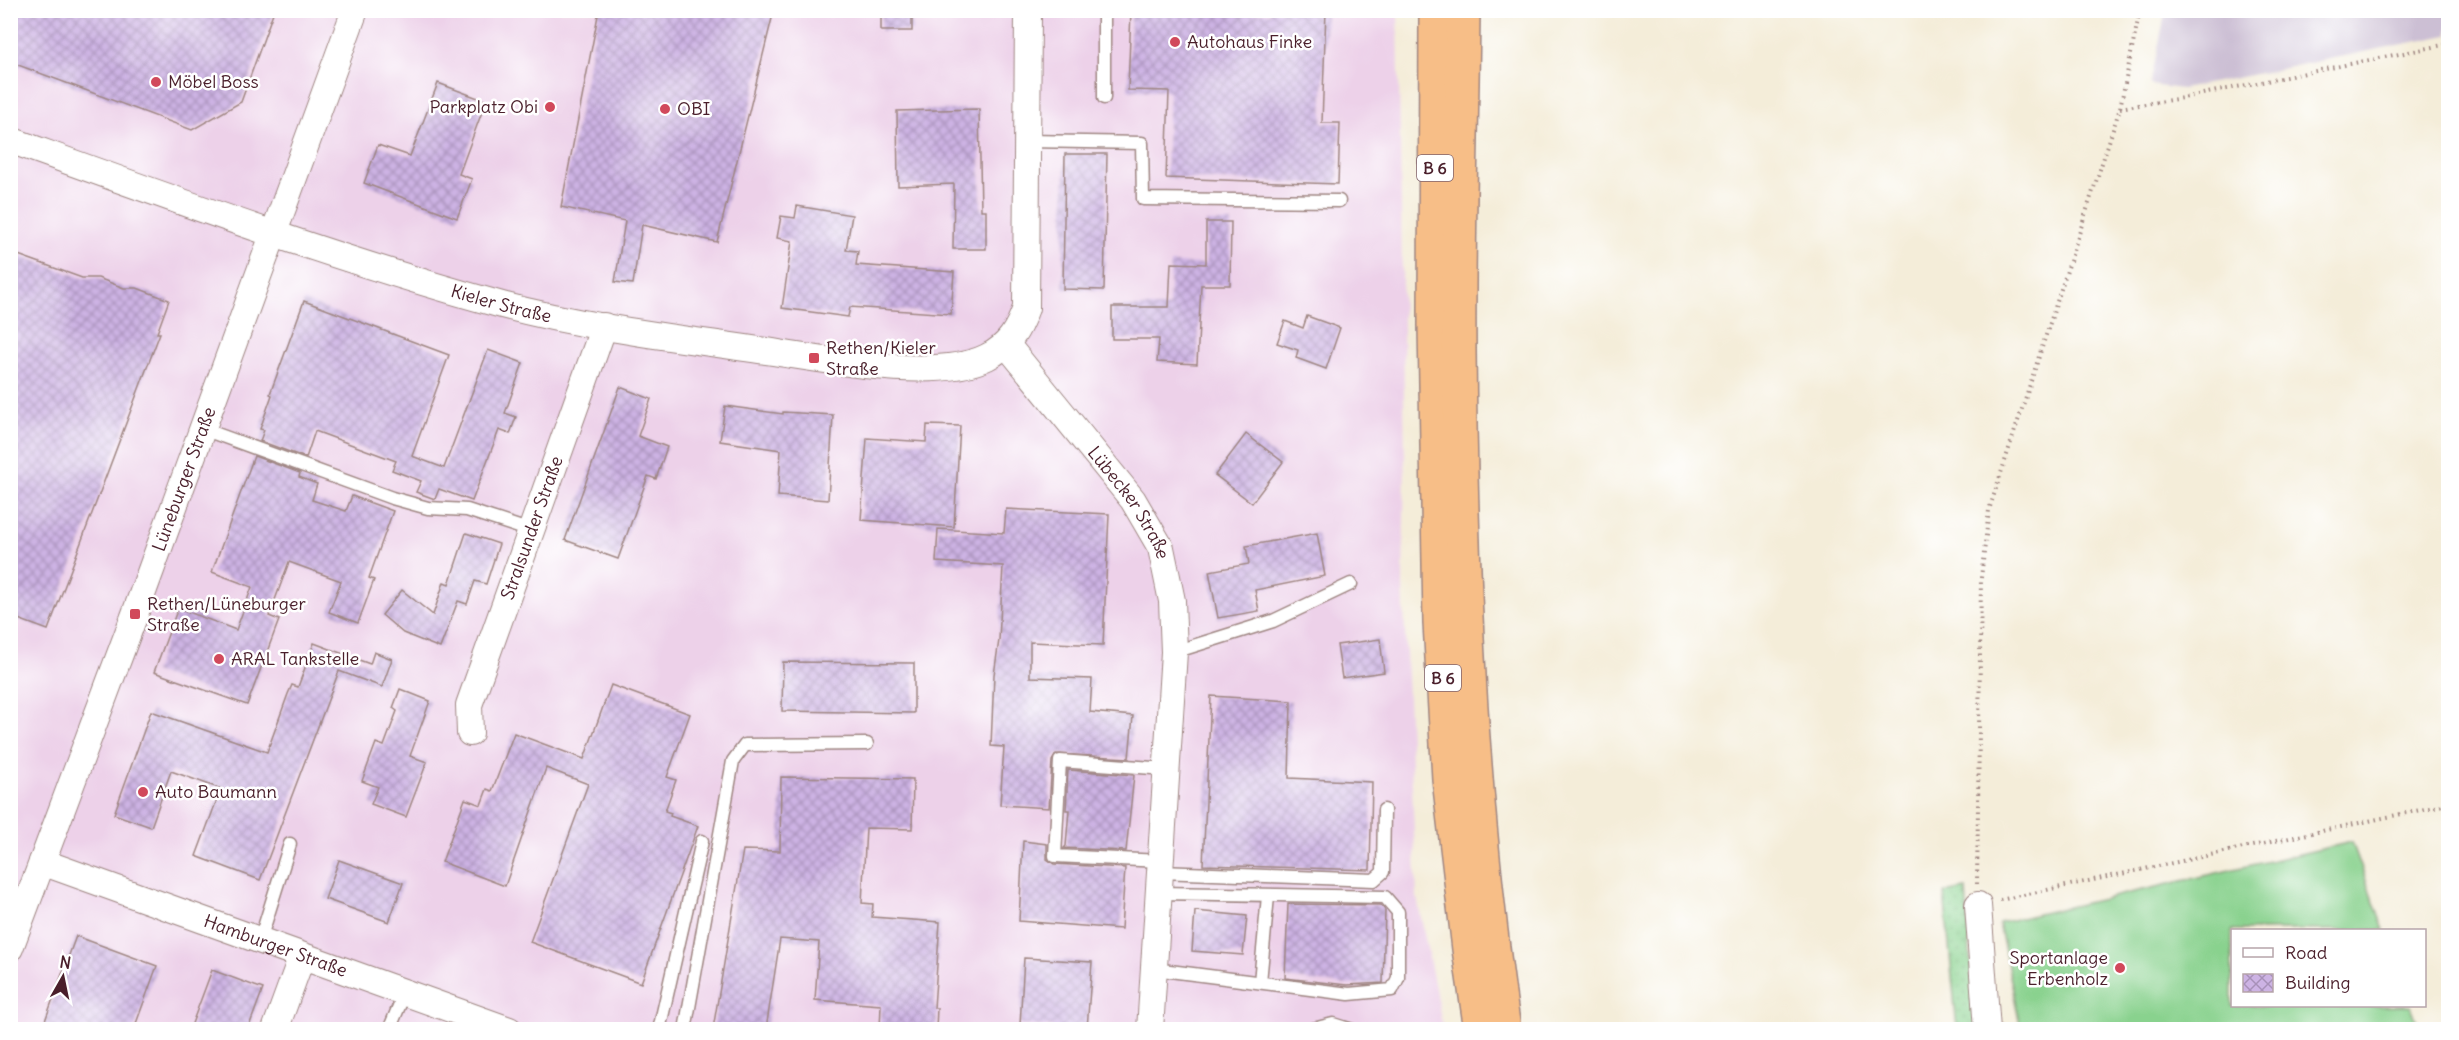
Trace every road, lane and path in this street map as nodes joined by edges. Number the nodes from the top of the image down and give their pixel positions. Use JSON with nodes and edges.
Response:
{"nodes":[{"id":1,"x":355,"y":10,"type":"edge"},
{"id":2,"x":1028,"y":10,"type":"edge"},
{"id":3,"x":1104,"y":10,"type":"edge"},
{"id":4,"x":1436,"y":10,"type":"edge"},
{"id":5,"x":1463,"y":10,"type":"edge"},
{"id":6,"x":2140,"y":10,"type":"edge"},
{"id":7,"x":2448,"y":44,"type":"edge"},
{"id":8,"x":1104,"y":98,"type":"dead end"},
{"id":9,"x":2120,"y":108,"type":"junction"},
{"id":10,"x":10,"y":140,"type":"edge"},
{"id":11,"x":1028,"y":141,"type":"junction"},
{"id":12,"x":1339,"y":201,"type":"dead end"},
{"id":13,"x":273,"y":235,"type":"junction"},
{"id":14,"x":604,"y":326,"type":"junction"},
{"id":15,"x":1007,"y":345,"type":"junction"},
{"id":16,"x":203,"y":429,"type":"junction"},
{"id":17,"x":531,"y":531,"type":"junction"},
{"id":18,"x":1351,"y":584,"type":"dead end"},
{"id":19,"x":1174,"y":652,"type":"junction"},
{"id":20,"x":470,"y":732,"type":"dead end"},
{"id":21,"x":867,"y":744,"type":"dead end"},
{"id":22,"x":1167,"y":769,"type":"junction"},
{"id":23,"x":2448,"y":804,"type":"edge"},
{"id":24,"x":1384,"y":810,"type":"dead end"},
{"id":25,"x":702,"y":841,"type":"dead end"},
{"id":26,"x":290,"y":844,"type":"dead end"},
{"id":27,"x":42,"y":862,"type":"junction"},
{"id":28,"x":1160,"y":875,"type":"junction"},
{"id":29,"x":1268,"y":896,"type":"junction"},
{"id":30,"x":1978,"y":904,"type":"junction"},
{"id":31,"x":260,"y":940,"type":"junction"},
{"id":32,"x":10,"y":948,"type":"edge"},
{"id":33,"x":302,"y":956,"type":"junction"},
{"id":34,"x":1154,"y":969,"type":"junction"},
{"id":35,"x":1260,"y":982,"type":"junction"},
{"id":36,"x":405,"y":993,"type":"junction"},
{"id":37,"x":275,"y":1029,"type":"edge"},
{"id":38,"x":389,"y":1029,"type":"edge"},
{"id":39,"x":509,"y":1029,"type":"edge"},
{"id":40,"x":659,"y":1029,"type":"edge"},
{"id":41,"x":685,"y":1029,"type":"edge"},
{"id":42,"x":1150,"y":1029,"type":"edge"},
{"id":43,"x":1309,"y":1029,"type":"edge"},
{"id":44,"x":1352,"y":1029,"type":"edge"},
{"id":45,"x":1481,"y":1029,"type":"edge"},
{"id":46,"x":1504,"y":1029,"type":"edge"},
{"id":47,"x":1987,"y":1029,"type":"edge"}],
"edges":[{"from":1,"to":13,"type":"street","name":"Lüneburger Straße"},
{"from":2,"to":11,"type":"street"},
{"from":3,"to":8,"type":"lane"},
{"from":4,"to":45,"type":"highway","number":"B 6"},
{"from":5,"to":46,"type":"highway","number":"B 6"},
{"from":6,"to":9,"type":"path"},
{"from":7,"to":9,"type":"path"},
{"from":9,"to":30,"type":"path"},
{"from":10,"to":13,"type":"street","name":"Kieler Straße"},
{"from":11,"to":12,"type":"lane"},
{"from":11,"to":15,"type":"street"},
{"from":13,"to":14,"type":"street","name":"Kieler Straße"},
{"from":13,"to":16,"type":"street","name":"Lüneburger Straße"},
{"from":14,"to":15,"type":"street","name":"Kieler Straße"},
{"from":14,"to":17,"type":"street","name":"Stralsunder Straße"},
{"from":15,"to":19,"type":"street","name":"Lübecker Straße"},
{"from":16,"to":17,"type":"lane"},
{"from":16,"to":27,"type":"street","name":"Lüneburger Straße"},
{"from":17,"to":20,"type":"street","name":"Stralsunder Straße"},
{"from":18,"to":19,"type":"lane"},
{"from":19,"to":22,"type":"street","name":"Lübecker Straße"},
{"from":21,"to":41,"type":"lane"},
{"from":22,"to":28,"type":"street","name":"Lübecker Straße"},
{"from":22,"to":28,"type":"lane"},
{"from":23,"to":30,"type":"path"},
{"from":24,"to":28,"type":"lane"},
{"from":25,"to":40,"type":"lane"},
{"from":26,"to":31,"type":"lane"},
{"from":27,"to":31,"type":"street","name":"Hamburger Straße"},
{"from":27,"to":32,"type":"street","name":"Lüneburger Straße"},
{"from":28,"to":29,"type":"lane"},
{"from":28,"to":34,"type":"street","name":"Lübecker Straße"},
{"from":29,"to":35,"type":"lane"},
{"from":29,"to":35,"type":"lane"},
{"from":30,"to":47,"type":"street"},
{"from":31,"to":33,"type":"street","name":"Hamburger Straße"},
{"from":33,"to":36,"type":"street","name":"Hamburger Straße"},
{"from":33,"to":37,"type":"street"},
{"from":34,"to":35,"type":"lane"},
{"from":34,"to":42,"type":"street","name":"Lübecker Straße"},
{"from":36,"to":38,"type":"lane"},
{"from":36,"to":39,"type":"street","name":"Hamburger Straße"},
{"from":43,"to":44,"type":"lane"}]}
